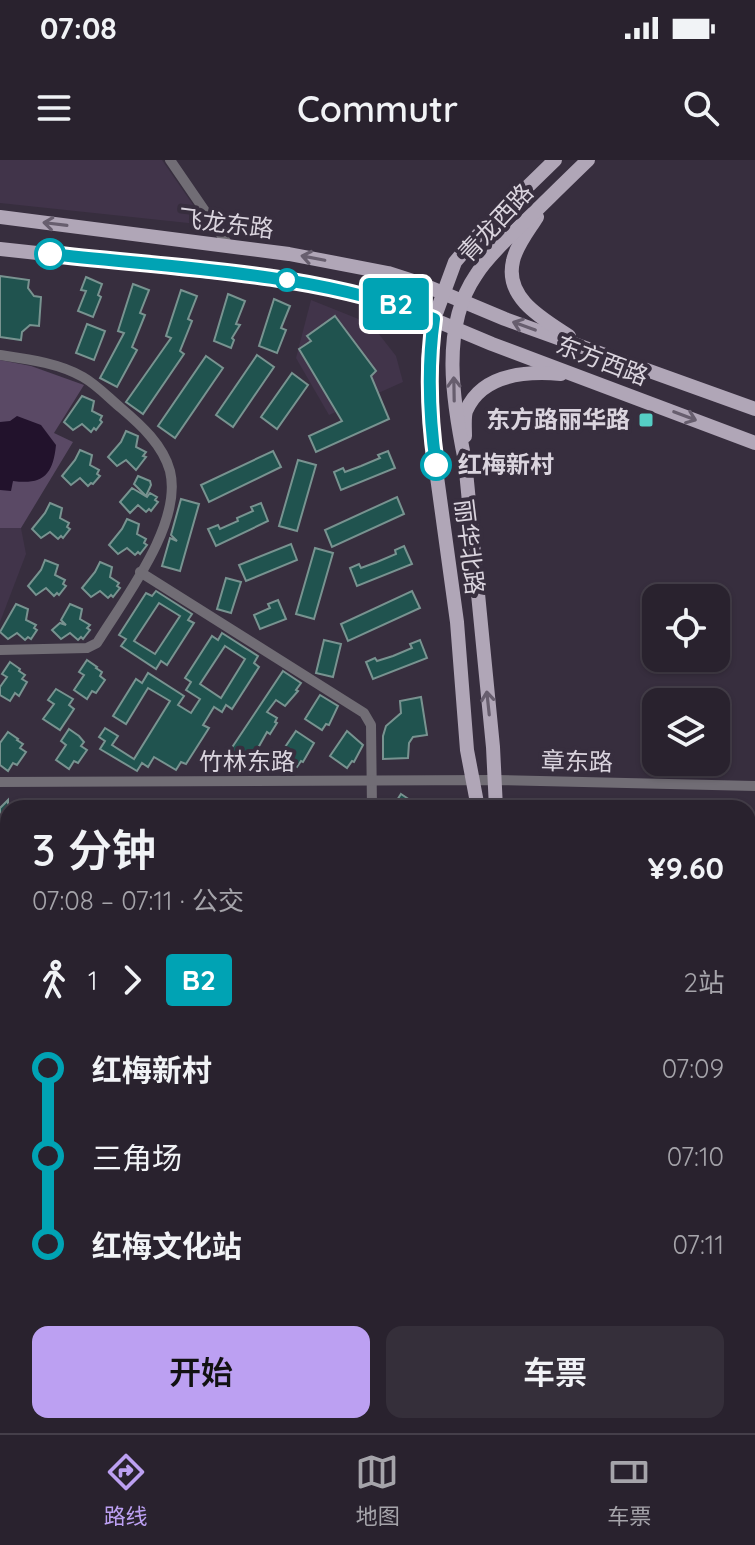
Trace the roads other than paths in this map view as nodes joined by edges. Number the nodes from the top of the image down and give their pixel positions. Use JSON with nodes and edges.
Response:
{"nodes":[{"id":1,"x":170,"y":160,"type":"edge"},
{"id":2,"x":588,"y":160,"type":"edge"},
{"id":3,"x":550,"y":162,"type":"edge"},
{"id":4,"x":546,"y":200,"type":"junction"},
{"id":5,"x":0,"y":217,"type":"edge"},
{"id":6,"x":229,"y":246,"type":"junction"},
{"id":7,"x":0,"y":249,"type":"edge"},
{"id":8,"x":442,"y":292,"type":"junction"},
{"id":9,"x":462,"y":300,"type":"junction"},
{"id":10,"x":434,"y":319,"type":"junction"},
{"id":11,"x":456,"y":328,"type":"junction"},
{"id":12,"x":585,"y":348,"type":"junction"},
{"id":13,"x":0,"y":355,"type":"edge"},
{"id":14,"x":579,"y":375,"type":"junction"},
{"id":15,"x":755,"y":409,"type":"edge"},
{"id":16,"x":755,"y":443,"type":"edge"},
{"id":17,"x":465,"y":461,"type":"junction"},
{"id":18,"x":140,"y":572,"type":"junction"},
{"id":19,"x":0,"y":650,"type":"edge"},
{"id":20,"x":494,"y":780,"type":"junction"},
{"id":21,"x":0,"y":782,"type":"edge"},
{"id":22,"x":370,"y":782,"type":"junction"},
{"id":23,"x":473,"y":782,"type":"junction"},
{"id":24,"x":755,"y":786,"type":"edge"},
{"id":25,"x":371,"y":800,"type":"edge"},
{"id":26,"x":476,"y":800,"type":"edge"},
{"id":27,"x":495,"y":800,"type":"edge"}],
"edges":[{"from":1,"to":6,"type":"street"},
{"from":2,"to":4,"type":"main road","name":"青龙西路"},
{"from":3,"to":8,"type":"main road","name":"青龙西路"},
{"from":4,"to":9,"type":"main road","name":"青龙西路"},
{"from":4,"to":12,"type":"main road"},
{"from":6,"to":5,"type":"main road","name":"飞龙东路","one_way":true},
{"from":8,"to":6,"type":"main road","name":"飞龙东路","one_way":true},
{"from":7,"to":10,"type":"main road","name":"飞龙东路"},
{"from":8,"to":9,"type":"main road","name":"东方西路"},
{"from":8,"to":10,"type":"main road","name":"丽华北路"},
{"from":9,"to":11,"type":"main road","name":"青龙西路"},
{"from":12,"to":9,"type":"main road","name":"东方西路","one_way":true},
{"from":10,"to":11,"type":"main road","name":"东方西路"},
{"from":10,"to":23,"type":"main road","name":"丽华北路"},
{"from":11,"to":14,"type":"main road","name":"东方西路"},
{"from":17,"to":11,"type":"main road","name":"丽华北路","one_way":true},
{"from":12,"to":15,"type":"main road","name":"东方西路"},
{"from":13,"to":18,"type":"street"},
{"from":14,"to":16,"type":"main road","name":"东方西路","one_way":true},
{"from":14,"to":17,"type":"main road"},
{"from":20,"to":17,"type":"main road","name":"丽华北路","one_way":true},
{"from":18,"to":19,"type":"street"},
{"from":18,"to":22,"type":"street"},
{"from":20,"to":23,"type":"street","name":"竹林东路"},
{"from":20,"to":24,"type":"street","name":"章东路"},
{"from":20,"to":27,"type":"main road","name":"丽华北路"},
{"from":21,"to":22,"type":"street","name":"竹林东路"},
{"from":22,"to":23,"type":"street","name":"竹林东路"},
{"from":22,"to":25,"type":"street"},
{"from":23,"to":26,"type":"main road","name":"丽华北路"}]}
